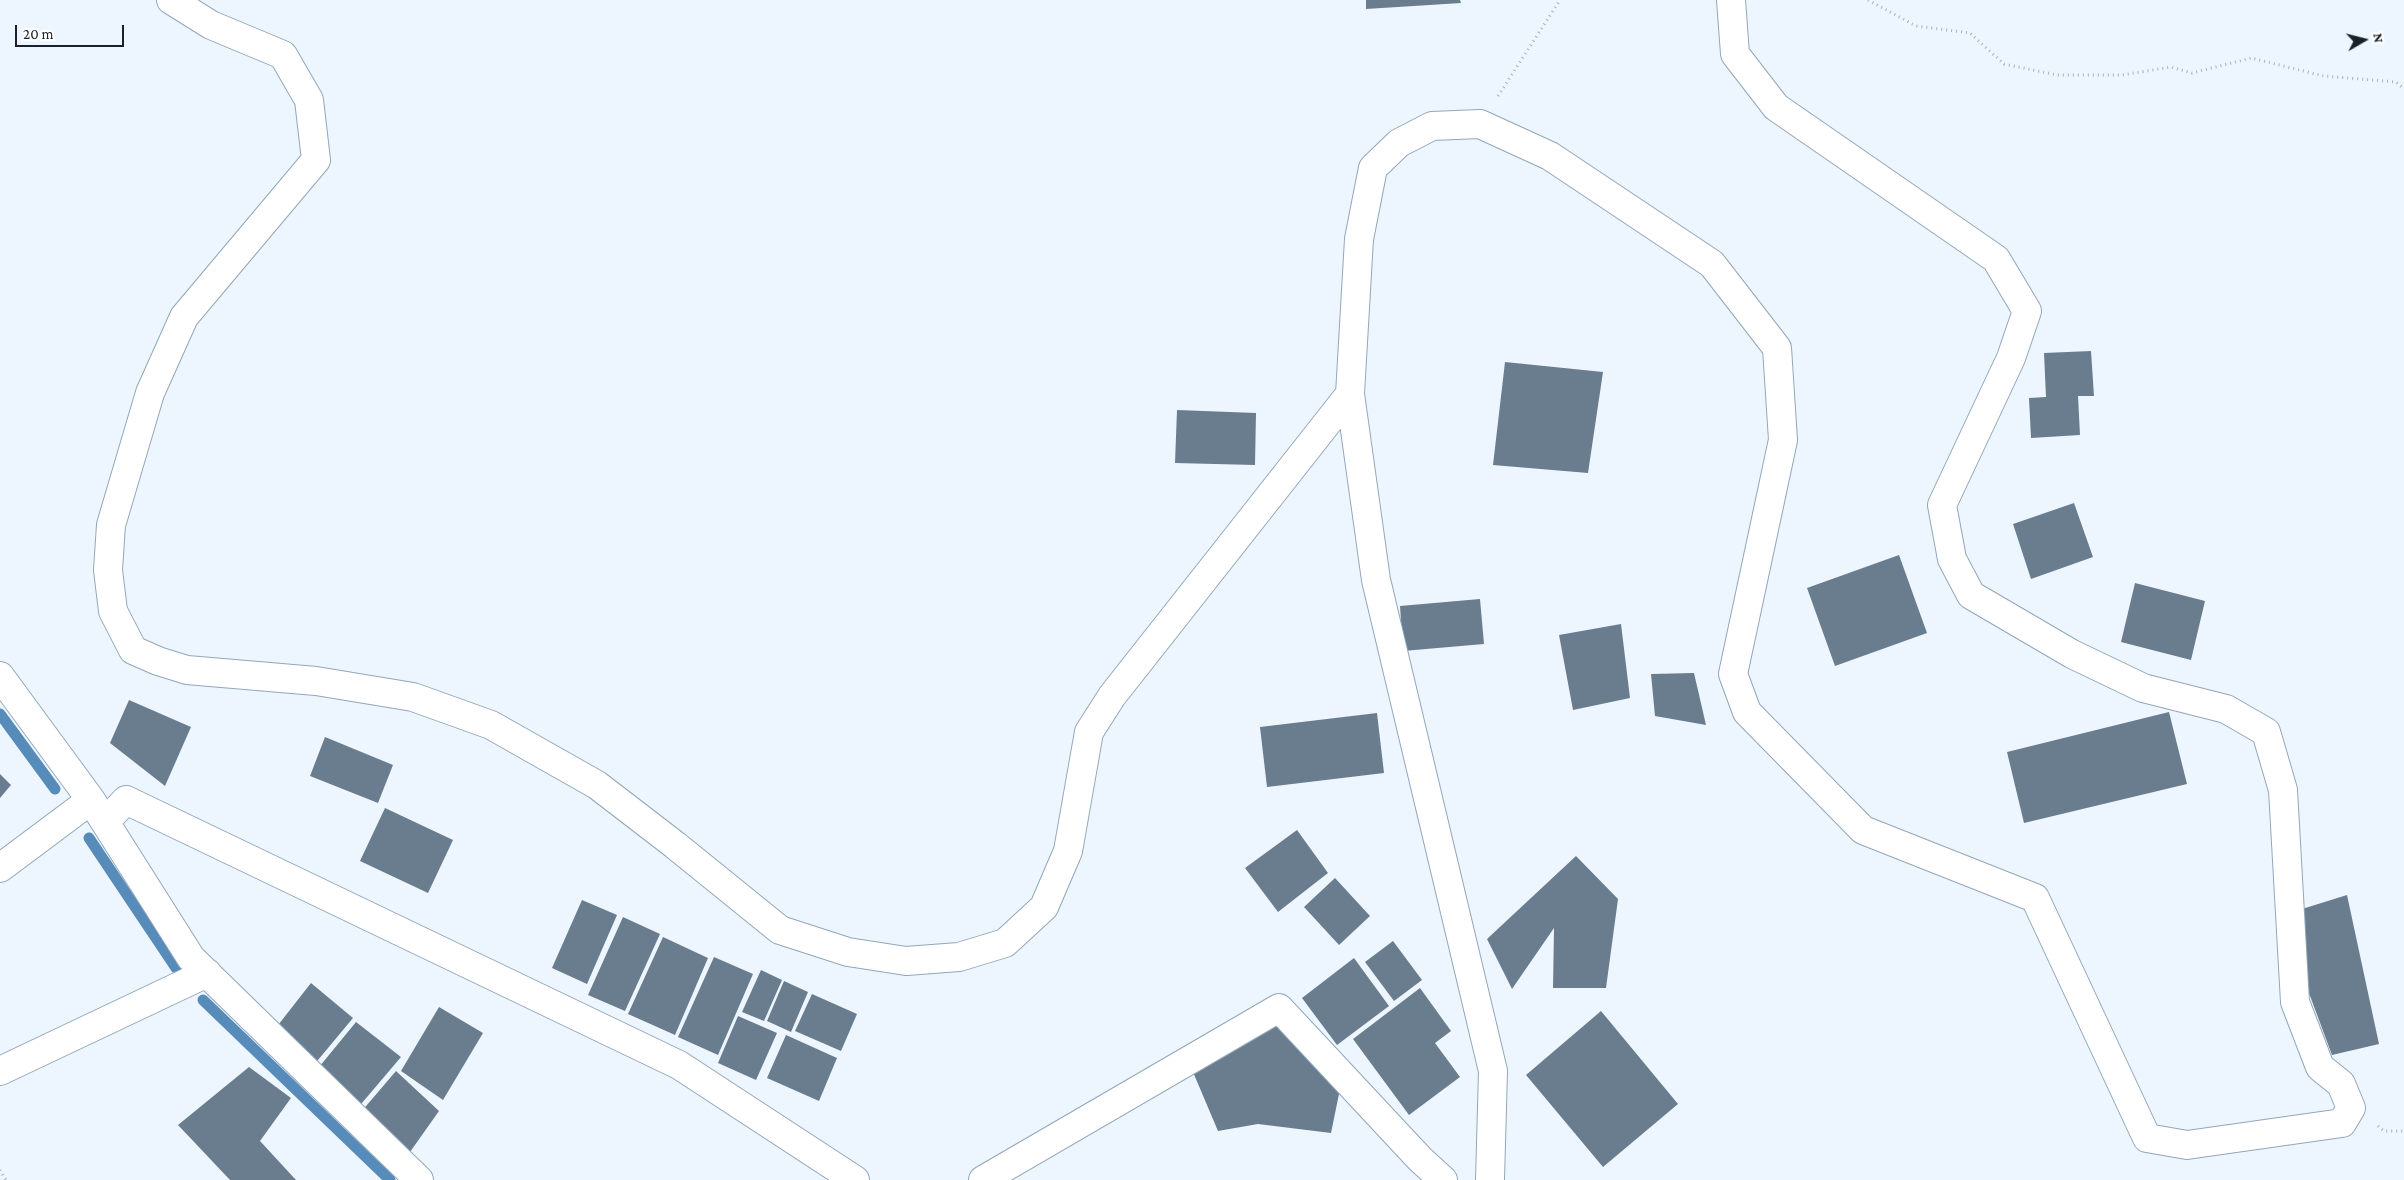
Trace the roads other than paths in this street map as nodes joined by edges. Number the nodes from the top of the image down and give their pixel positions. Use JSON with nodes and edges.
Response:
{"nodes":[{"id":1,"x":171,"y":0,"type":"edge"},
{"id":2,"x":1731,"y":0,"type":"edge"},
{"id":3,"x":1350,"y":394,"type":"junction"},
{"id":4,"x":0,"y":676,"type":"edge"},
{"id":5,"x":91,"y":800,"type":"junction"},
{"id":6,"x":105,"y":822,"type":"junction"},
{"id":7,"x":0,"y":868,"type":"edge"},
{"id":8,"x":207,"y":973,"type":"junction"},
{"id":9,"x":0,"y":1071,"type":"edge"},
{"id":10,"x":404,"y":1173,"type":"edge"},
{"id":11,"x":855,"y":1180,"type":"edge"},
{"id":12,"x":983,"y":1180,"type":"edge"},
{"id":13,"x":1444,"y":1180,"type":"edge"},
{"id":14,"x":1490,"y":1180,"type":"edge"}],
"edges":[{"from":1,"to":3,"type":"street"},
{"from":2,"to":3,"type":"street"},
{"from":3,"to":14,"type":"street"},
{"from":4,"to":5,"type":"street"},
{"from":5,"to":6,"type":"street"},
{"from":5,"to":7,"type":"street"},
{"from":6,"to":8,"type":"street"},
{"from":6,"to":11,"type":"street"},
{"from":8,"to":9,"type":"street"},
{"from":8,"to":10,"type":"street"},
{"from":12,"to":13,"type":"street"}]}
